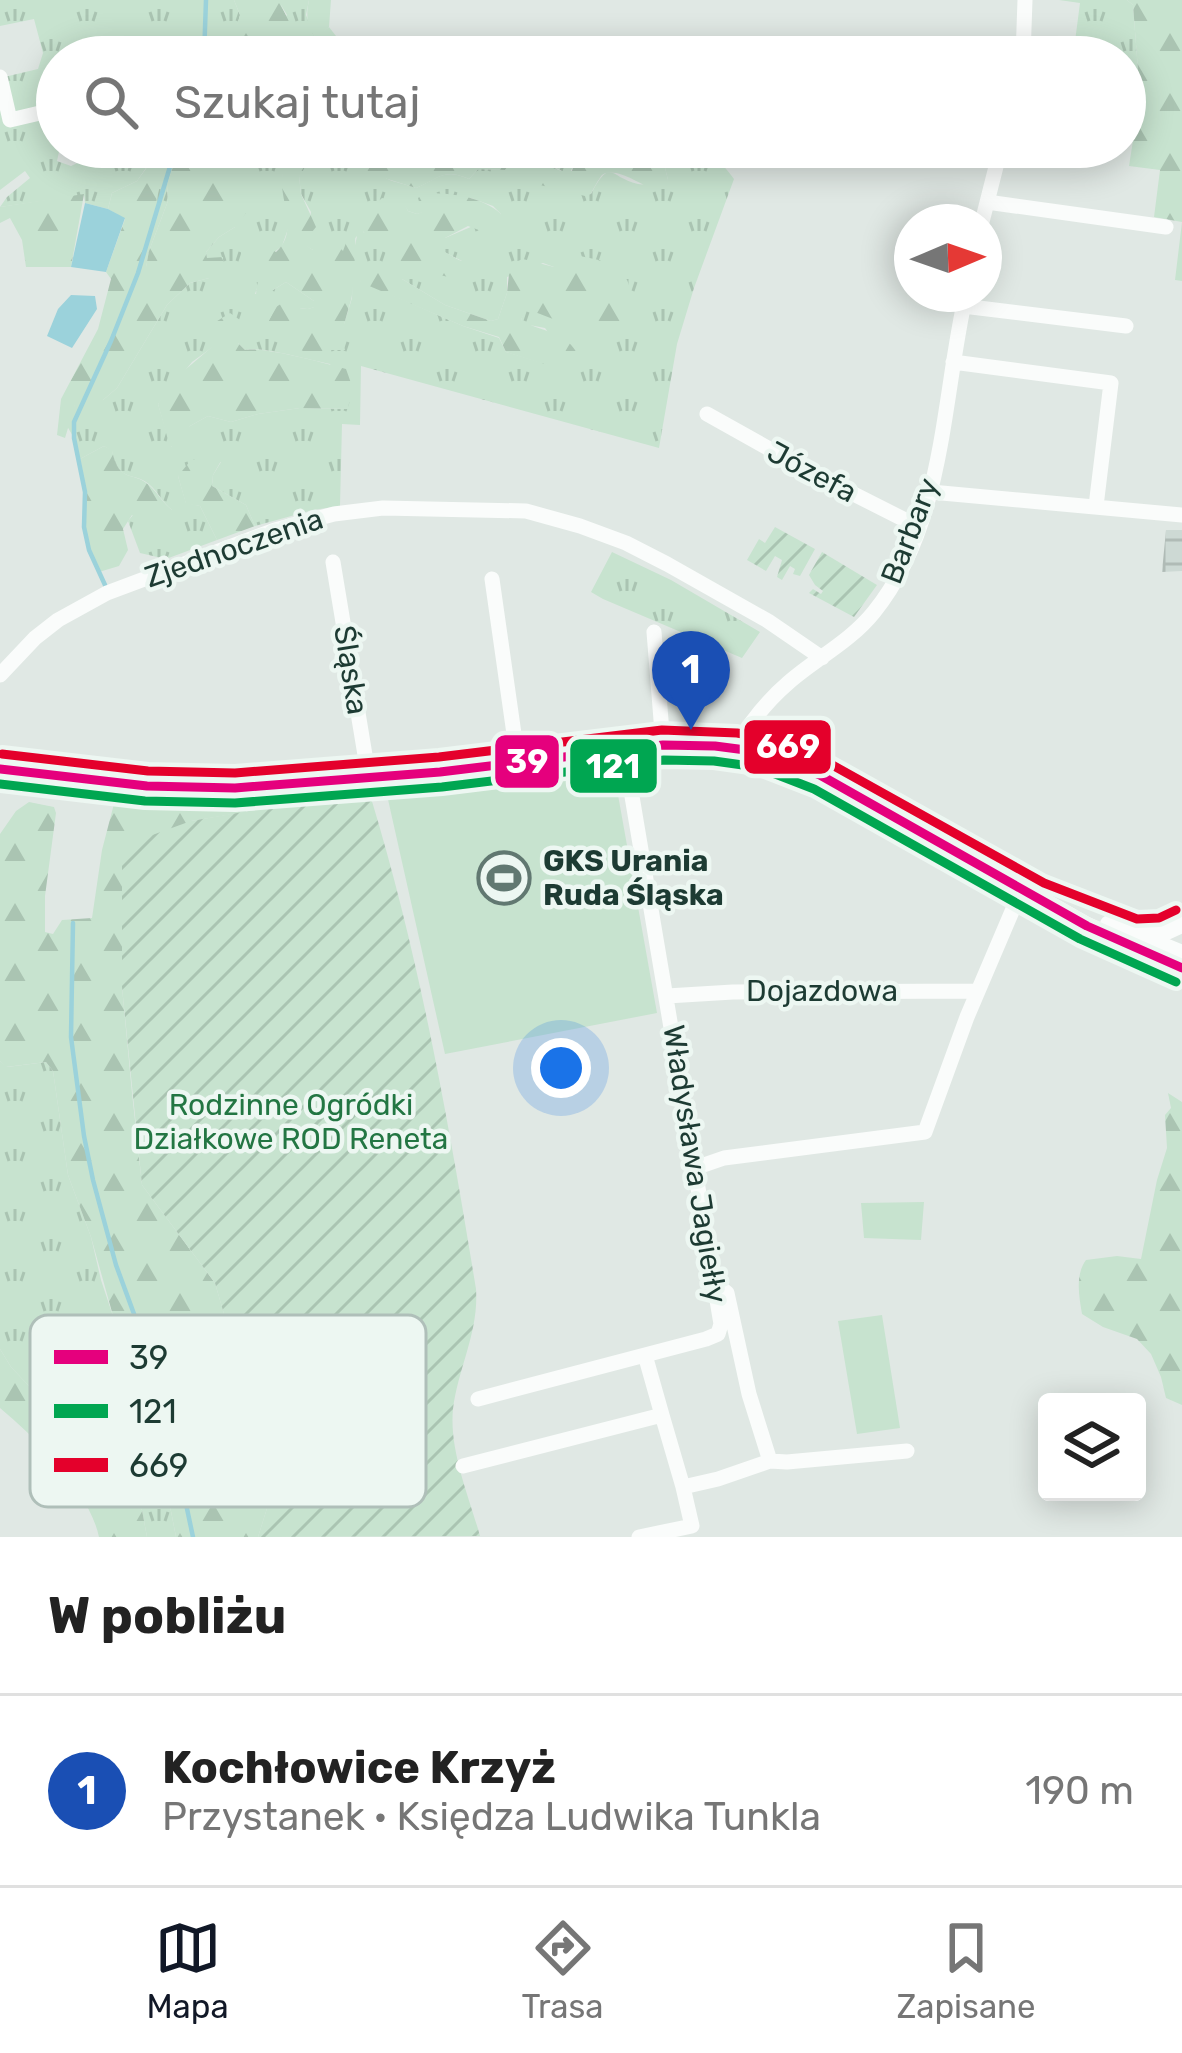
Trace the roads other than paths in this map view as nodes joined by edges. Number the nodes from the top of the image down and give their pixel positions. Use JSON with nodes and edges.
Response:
{"nodes":[{"id":1,"x":1025,"y":0,"type":"edge"},
{"id":2,"x":1024,"y":36,"type":"edge"},
{"id":3,"x":0,"y":77,"type":"edge"},
{"id":4,"x":36,"y":114,"type":"edge"},
{"id":5,"x":996,"y":168,"type":"edge"},
{"id":6,"x":987,"y":202,"type":"joint"},
{"id":7,"x":1166,"y":227,"type":"dead end"},
{"id":8,"x":1002,"y":306,"type":"edge"},
{"id":9,"x":962,"y":312,"type":"edge"},
{"id":10,"x":1126,"y":326,"type":"dead end"},
{"id":11,"x":953,"y":362,"type":"junction"},
{"id":12,"x":707,"y":414,"type":"dead end"},
{"id":13,"x":931,"y":492,"type":"junction"},
{"id":14,"x":1096,"y":506,"type":"junction"},
{"id":15,"x":1182,"y":515,"type":"edge"},
{"id":16,"x":919,"y":527,"type":"junction"},
{"id":17,"x":333,"y":562,"type":"dead end"},
{"id":18,"x":492,"y":579,"type":"dead end"},
{"id":19,"x":654,"y":632,"type":"dead end"},
{"id":20,"x":822,"y":658,"type":"junction"},
{"id":21,"x":0,"y":675,"type":"edge"},
{"id":22,"x":759,"y":715,"type":"junction"},
{"id":23,"x":664,"y":745,"type":"junction"},
{"id":24,"x":735,"y":748,"type":"junction"},
{"id":25,"x":624,"y":749,"type":"junction"},
{"id":26,"x":761,"y":752,"type":"junction"},
{"id":27,"x":518,"y":763,"type":"junction"},
{"id":28,"x":0,"y":769,"type":"edge"},
{"id":29,"x":369,"y":778,"type":"junction"},
{"id":30,"x":1030,"y":892,"type":"junction"},
{"id":31,"x":1182,"y":925,"type":"edge"},
{"id":32,"x":1135,"y":934,"type":"junction"},
{"id":33,"x":1179,"y":961,"type":"edge"},
{"id":34,"x":978,"y":991,"type":"junction"},
{"id":35,"x":667,"y":996,"type":"junction"},
{"id":36,"x":695,"y":1168,"type":"junction"},
{"id":37,"x":715,"y":1283,"type":"junction"},
{"id":38,"x":645,"y":1355,"type":"junction"},
{"id":39,"x":478,"y":1399,"type":"dead end"},
{"id":40,"x":662,"y":1415,"type":"junction"},
{"id":41,"x":907,"y":1451,"type":"dead end"},
{"id":42,"x":770,"y":1460,"type":"junction"},
{"id":43,"x":463,"y":1466,"type":"dead end"},
{"id":44,"x":683,"y":1487,"type":"junction"},
{"id":45,"x":639,"y":1537,"type":"edge"}],
"edges":[{"from":1,"to":2,"type":"street"},
{"from":3,"to":4,"type":"street"},
{"from":5,"to":6,"type":"street"},
{"from":6,"to":7,"type":"street"},
{"from":8,"to":10,"type":"street"},
{"from":9,"to":11,"type":"street","name":"Barbary"},
{"from":11,"to":13,"type":"street","name":"Barbary"},
{"from":11,"to":14,"type":"street"},
{"from":12,"to":16,"type":"street","name":"Józefa"},
{"from":13,"to":14,"type":"street"},
{"from":13,"to":16,"type":"street","name":"Barbary"},
{"from":14,"to":15,"type":"street"},
{"from":16,"to":20,"type":"street","name":"Barbary"},
{"from":17,"to":29,"type":"street","name":"Śląska"},
{"from":18,"to":27,"type":"street"},
{"from":19,"to":23,"type":"street"},
{"from":20,"to":21,"type":"street","name":"Zjednoczenia"},
{"from":20,"to":22,"type":"street","name":"Barbary"},
{"from":22,"to":24,"type":"street","name":"Barbary"},
{"from":22,"to":26,"type":"street"},
{"from":23,"to":24,"type":"street"},
{"from":23,"to":25,"type":"street"},
{"from":24,"to":26,"type":"street"},
{"from":25,"to":27,"type":"street"},
{"from":25,"to":35,"type":"street","name":"Władysława Jagiełły"},
{"from":26,"to":30,"type":"street"},
{"from":27,"to":29,"type":"street"},
{"from":28,"to":29,"type":"street"},
{"from":30,"to":32,"type":"street"},
{"from":30,"to":33,"type":"street"},
{"from":30,"to":34,"type":"street"},
{"from":31,"to":32,"type":"street"},
{"from":32,"to":33,"type":"street"},
{"from":34,"to":35,"type":"street","name":"Dojazdowa"},
{"from":34,"to":36,"type":"street"},
{"from":35,"to":36,"type":"street","name":"Władysława Jagiełły"},
{"from":36,"to":37,"type":"street","name":"Władysława Jagiełły"},
{"from":37,"to":38,"type":"street","name":"Władysława Jagiełły"},
{"from":37,"to":42,"type":"street"},
{"from":38,"to":39,"type":"street","name":"Władysława Jagiełły"},
{"from":38,"to":40,"type":"street"},
{"from":40,"to":43,"type":"street"},
{"from":40,"to":44,"type":"street"},
{"from":41,"to":42,"type":"street"},
{"from":42,"to":44,"type":"street"},
{"from":44,"to":45,"type":"street"}]}
